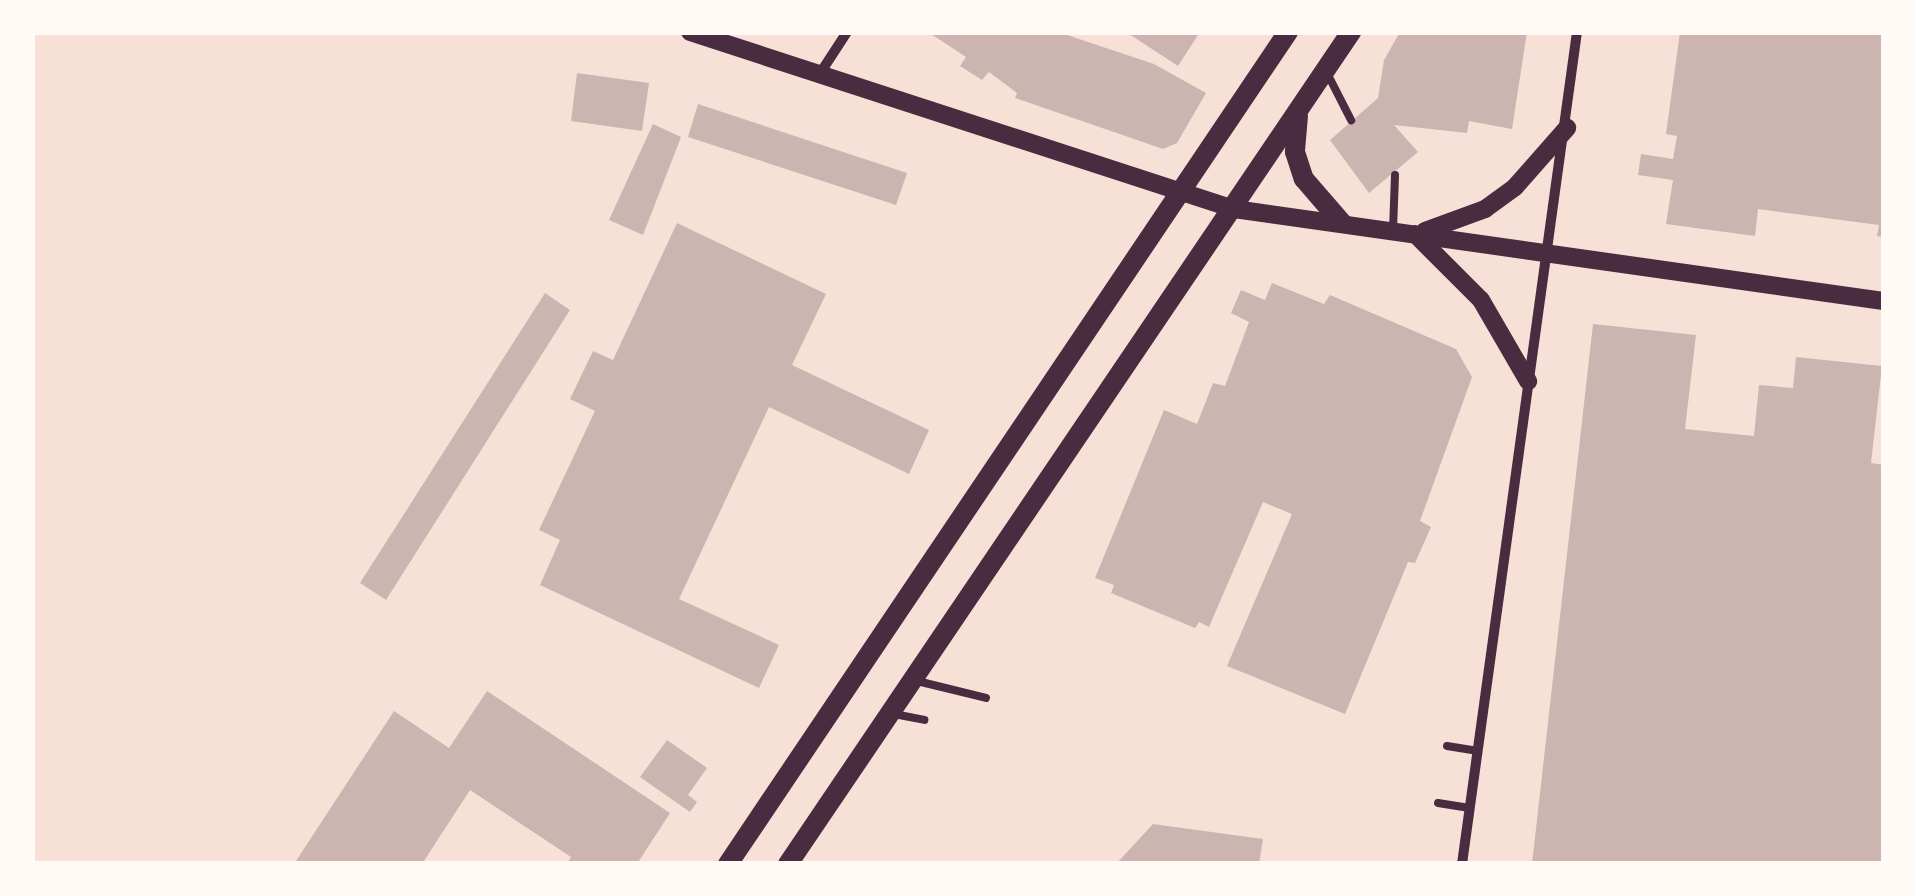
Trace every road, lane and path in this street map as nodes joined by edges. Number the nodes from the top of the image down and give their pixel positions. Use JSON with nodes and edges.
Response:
{"nodes":[{"id":1,"x":690,"y":32,"type":"edge"},
{"id":2,"x":847,"y":32,"type":"edge"},
{"id":3,"x":1288,"y":32,"type":"edge"},
{"id":4,"x":1351,"y":32,"type":"edge"},
{"id":5,"x":1577,"y":32,"type":"edge"},
{"id":6,"x":1326,"y":72,"type":"junction"},
{"id":7,"x":819,"y":75,"type":"junction"},
{"id":8,"x":1299,"y":112,"type":"junction"},
{"id":9,"x":1351,"y":120,"type":"dead end"},
{"id":10,"x":1567,"y":128,"type":"junction"},
{"id":11,"x":1394,"y":175,"type":"dead end"},
{"id":12,"x":1176,"y":195,"type":"junction"},
{"id":13,"x":1234,"y":210,"type":"junction"},
{"id":14,"x":1342,"y":223,"type":"junction"},
{"id":15,"x":1393,"y":230,"type":"junction"},
{"id":16,"x":1414,"y":234,"type":"junction"},
{"id":17,"x":1547,"y":256,"type":"junction"},
{"id":18,"x":1884,"y":301,"type":"edge"},
{"id":19,"x":1528,"y":381,"type":"junction"},
{"id":20,"x":916,"y":680,"type":"junction"},
{"id":21,"x":986,"y":698,"type":"dead end"},
{"id":22,"x":894,"y":714,"type":"junction"},
{"id":23,"x":924,"y":720,"type":"dead end"},
{"id":24,"x":1447,"y":746,"type":"dead end"},
{"id":25,"x":1477,"y":751,"type":"junction"},
{"id":26,"x":1438,"y":802,"type":"dead end"},
{"id":27,"x":1470,"y":808,"type":"junction"},
{"id":28,"x":728,"y":864,"type":"edge"},
{"id":29,"x":788,"y":864,"type":"edge"},
{"id":30,"x":1462,"y":864,"type":"edge"}],
"edges":[{"from":1,"to":7,"type":"street"},
{"from":2,"to":7,"type":"street"},
{"from":3,"to":12,"type":"main road"},
{"from":4,"to":6,"type":"main road"},
{"from":5,"to":10,"type":"street"},
{"from":6,"to":8,"type":"main road"},
{"from":6,"to":9,"type":"lane"},
{"from":7,"to":12,"type":"street"},
{"from":8,"to":13,"type":"main road"},
{"from":8,"to":14,"type":"main road"},
{"from":10,"to":16,"type":"street"},
{"from":10,"to":17,"type":"street"},
{"from":11,"to":15,"type":"lane"},
{"from":12,"to":13,"type":"street"},
{"from":12,"to":28,"type":"main road"},
{"from":13,"to":14,"type":"street"},
{"from":13,"to":20,"type":"main road"},
{"from":14,"to":15,"type":"street"},
{"from":15,"to":16,"type":"street"},
{"from":16,"to":17,"type":"street"},
{"from":16,"to":19,"type":"street"},
{"from":17,"to":18,"type":"street"},
{"from":17,"to":19,"type":"street"},
{"from":19,"to":25,"type":"street"},
{"from":20,"to":21,"type":"lane"},
{"from":20,"to":22,"type":"main road"},
{"from":22,"to":23,"type":"lane"},
{"from":22,"to":29,"type":"main road"},
{"from":24,"to":25,"type":"lane"},
{"from":25,"to":27,"type":"street"},
{"from":26,"to":27,"type":"lane"},
{"from":27,"to":30,"type":"street"}]}
